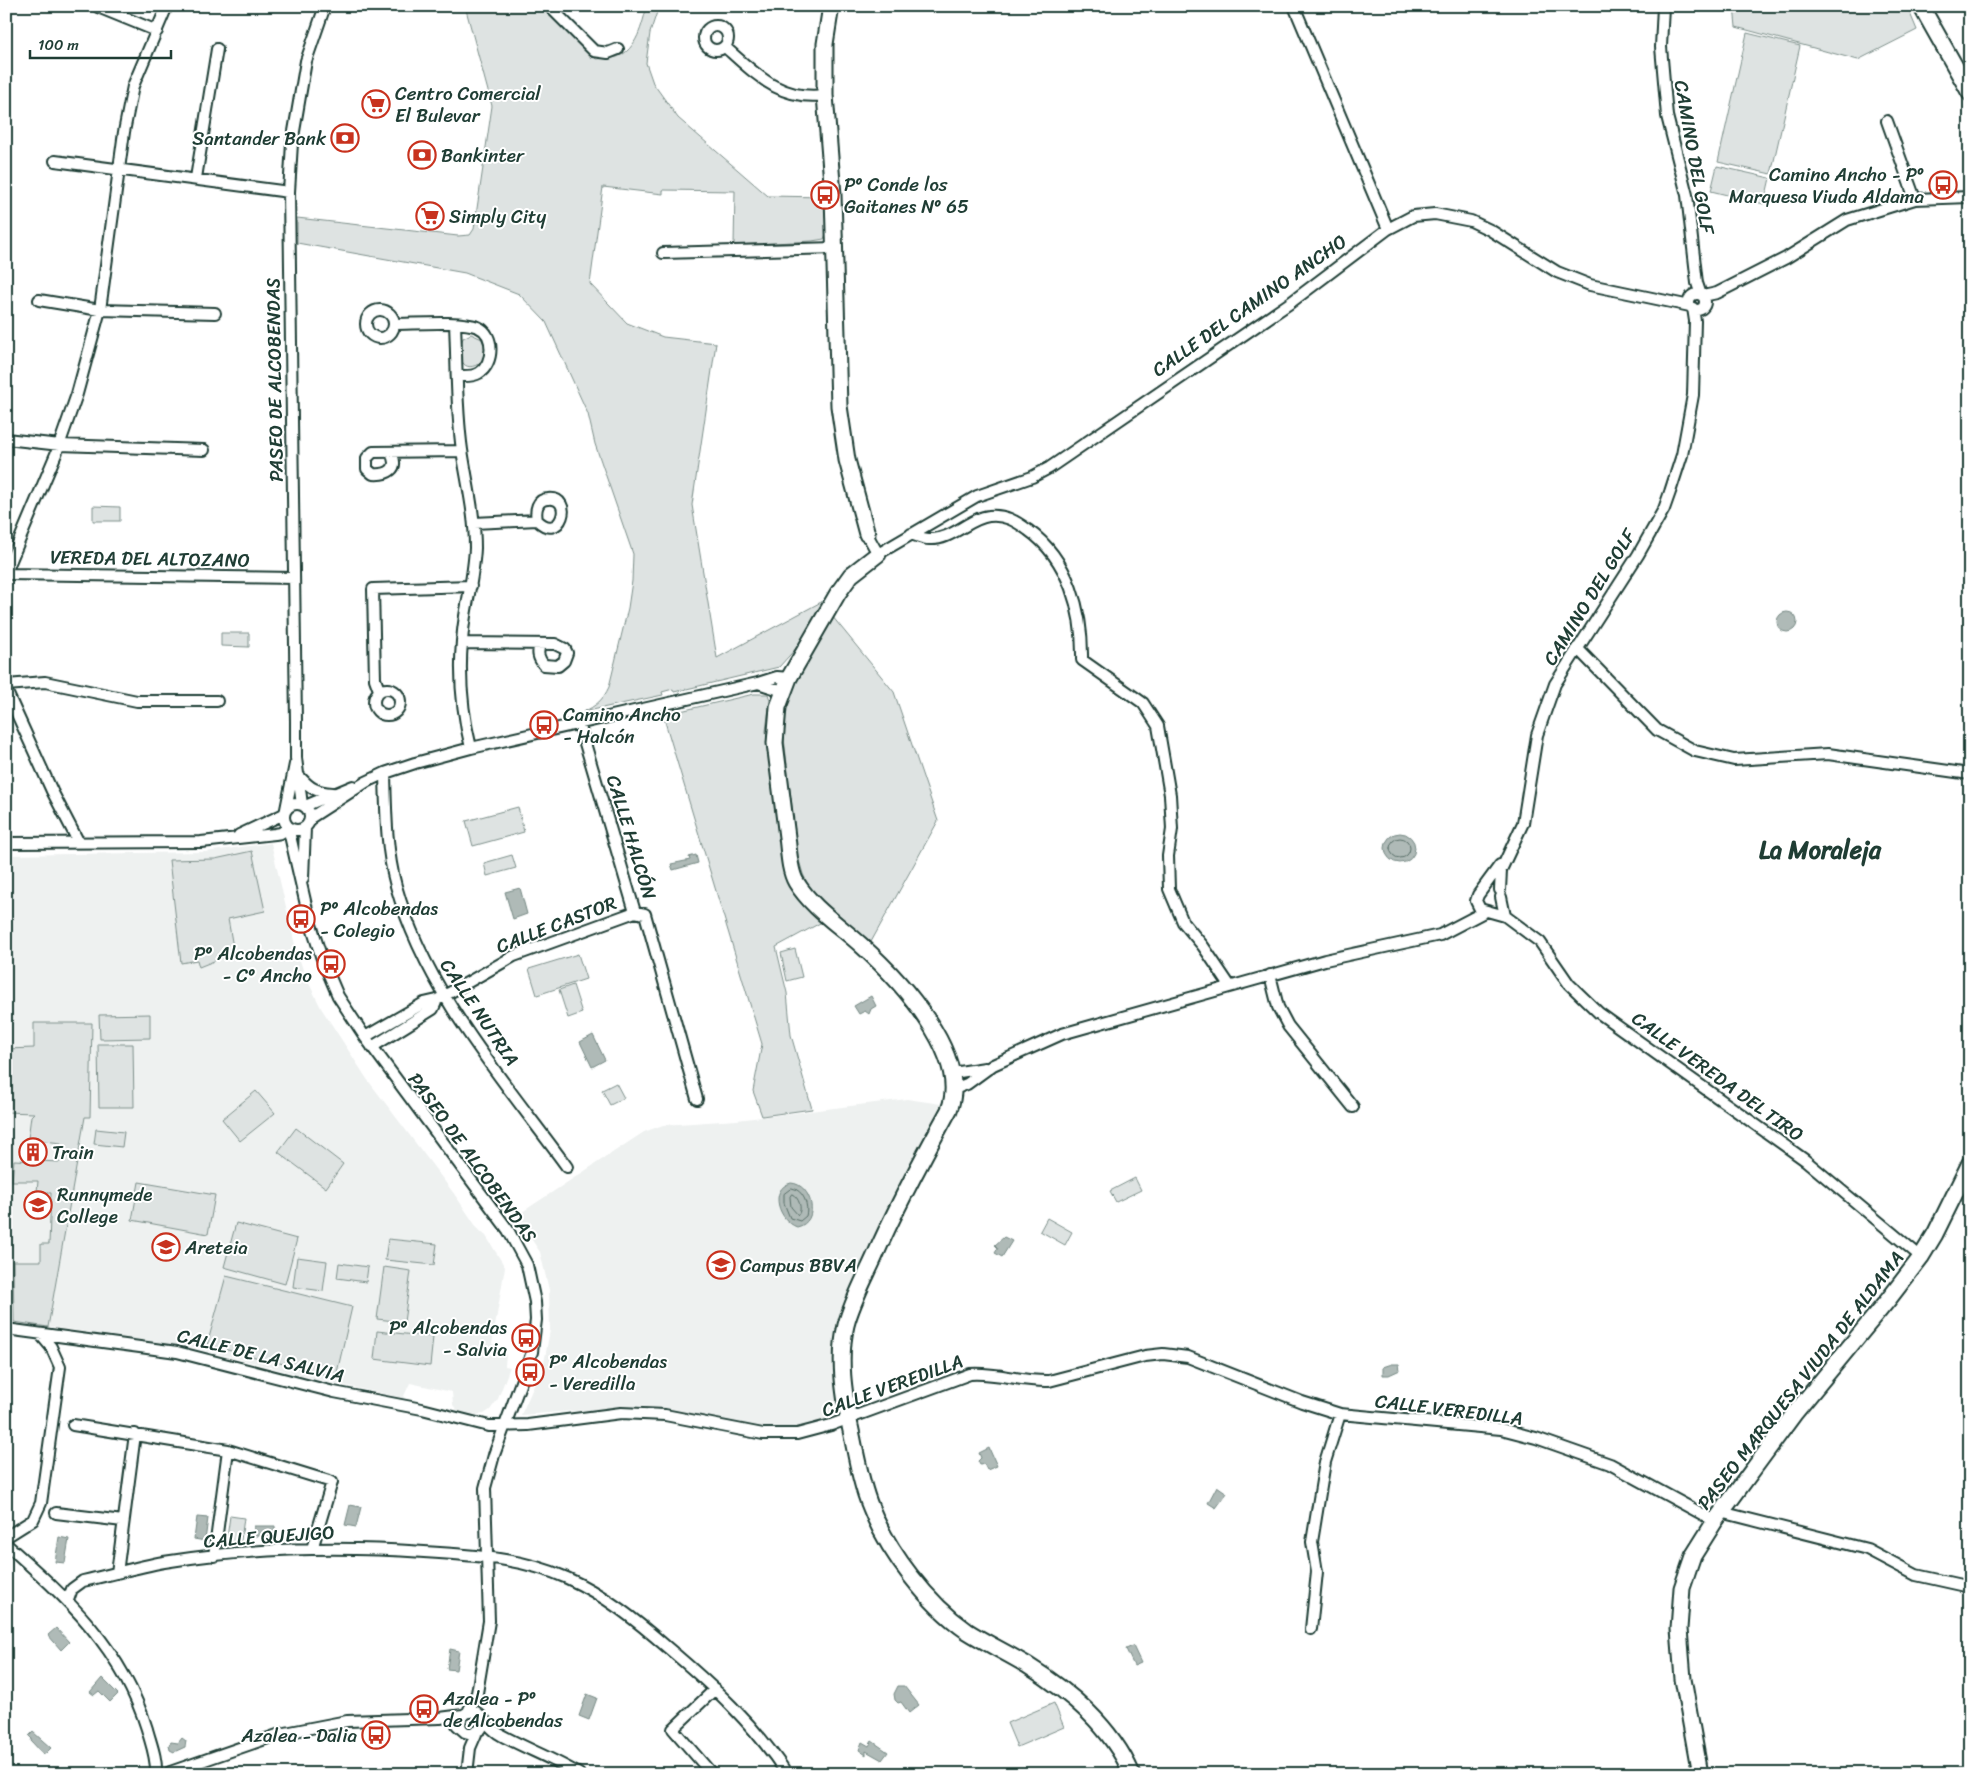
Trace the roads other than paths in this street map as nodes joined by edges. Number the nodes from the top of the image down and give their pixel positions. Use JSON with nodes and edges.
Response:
{"nodes":[{"id":1,"x":168,"y":6,"type":"edge"},
{"id":2,"x":325,"y":6,"type":"edge"},
{"id":3,"x":549,"y":6,"type":"edge"},
{"id":4,"x":830,"y":6,"type":"edge"},
{"id":5,"x":1294,"y":6,"type":"edge"},
{"id":6,"x":1663,"y":6,"type":"edge"},
{"id":7,"x":1921,"y":6,"type":"edge"},
{"id":8,"x":98,"y":7,"type":"edge"},
{"id":9,"x":157,"y":31,"type":"junction"},
{"id":10,"x":725,"y":47,"type":"dead end"},
{"id":11,"x":618,"y":48,"type":"dead end"},
{"id":12,"x":217,"y":49,"type":"dead end"},
{"id":13,"x":1970,"y":94,"type":"edge"},
{"id":14,"x":826,"y":95,"type":"junction"},
{"id":15,"x":1887,"y":121,"type":"dead end"},
{"id":16,"x":55,"y":161,"type":"dead end"},
{"id":17,"x":119,"y":170,"type":"junction"},
{"id":18,"x":196,"y":178,"type":"junction"},
{"id":19,"x":289,"y":192,"type":"junction"},
{"id":20,"x":1970,"y":197,"type":"edge"},
{"id":21,"x":1915,"y":199,"type":"junction"},
{"id":22,"x":1388,"y":229,"type":"junction"},
{"id":23,"x":835,"y":248,"type":"junction"},
{"id":24,"x":663,"y":254,"type":"dead end"},
{"id":25,"x":39,"y":300,"type":"dead end"},
{"id":26,"x":1697,"y":302,"type":"junction"},
{"id":27,"x":100,"y":310,"type":"junction"},
{"id":28,"x":215,"y":313,"type":"dead end"},
{"id":29,"x":394,"y":324,"type":"dead end"},
{"id":30,"x":455,"y":324,"type":"junction"},
{"id":31,"x":457,"y":376,"type":"junction"},
{"id":32,"x":6,"y":440,"type":"edge"},
{"id":33,"x":60,"y":444,"type":"junction"},
{"id":34,"x":204,"y":450,"type":"dead end"},
{"id":35,"x":462,"y":451,"type":"junction"},
{"id":36,"x":391,"y":453,"type":"dead end"},
{"id":37,"x":537,"y":520,"type":"dead end"},
{"id":38,"x":474,"y":523,"type":"junction"},
{"id":39,"x":867,"y":534,"type":"joint"},
{"id":40,"x":911,"y":534,"type":"junction"},
{"id":41,"x":873,"y":557,"type":"junction"},
{"id":42,"x":6,"y":573,"type":"edge"},
{"id":43,"x":294,"y":578,"type":"junction"},
{"id":44,"x":470,"y":586,"type":"junction"},
{"id":45,"x":462,"y":643,"type":"junction"},
{"id":46,"x":540,"y":644,"type":"dead end"},
{"id":47,"x":1578,"y":648,"type":"junction"},
{"id":48,"x":758,"y":683,"type":"junction"},
{"id":49,"x":6,"y":685,"type":"edge"},
{"id":50,"x":786,"y":685,"type":"junction"},
{"id":51,"x":6,"y":690,"type":"edge"},
{"id":52,"x":379,"y":690,"type":"dead end"},
{"id":53,"x":217,"y":701,"type":"dead end"},
{"id":54,"x":579,"y":724,"type":"junction"},
{"id":55,"x":471,"y":748,"type":"junction"},
{"id":56,"x":296,"y":758,"type":"junction"},
{"id":57,"x":385,"y":772,"type":"junction"},
{"id":58,"x":1970,"y":774,"type":"edge"},
{"id":59,"x":300,"y":777,"type":"junction"},
{"id":60,"x":366,"y":782,"type":"junction"},
{"id":61,"x":332,"y":793,"type":"junction"},
{"id":62,"x":304,"y":805,"type":"junction"},
{"id":63,"x":285,"y":811,"type":"junction"},
{"id":64,"x":310,"y":818,"type":"junction"},
{"id":65,"x":288,"y":827,"type":"junction"},
{"id":66,"x":305,"y":828,"type":"junction"},
{"id":67,"x":229,"y":839,"type":"junction"},
{"id":68,"x":78,"y":841,"type":"junction"},
{"id":69,"x":6,"y":843,"type":"edge"},
{"id":70,"x":1507,"y":856,"type":"junction"},
{"id":71,"x":1486,"y":886,"type":"junction"},
{"id":72,"x":1500,"y":893,"type":"junction"},
{"id":73,"x":304,"y":894,"type":"junction"},
{"id":74,"x":1476,"y":901,"type":"junction"},
{"id":75,"x":1487,"y":911,"type":"junction"},
{"id":76,"x":635,"y":912,"type":"junction"},
{"id":77,"x":1505,"y":916,"type":"junction"},
{"id":78,"x":1464,"y":922,"type":"junction"},
{"id":79,"x":1270,"y":975,"type":"junction"},
{"id":80,"x":1230,"y":986,"type":"junction"},
{"id":81,"x":440,"y":998,"type":"junction"},
{"id":82,"x":365,"y":1037,"type":"junction"},
{"id":83,"x":372,"y":1046,"type":"junction"},
{"id":84,"x":993,"y":1065,"type":"junction"},
{"id":85,"x":953,"y":1073,"type":"junction"},
{"id":86,"x":954,"y":1089,"type":"junction"},
{"id":87,"x":697,"y":1099,"type":"dead end"},
{"id":88,"x":1353,"y":1107,"type":"dead end"},
{"id":89,"x":1970,"y":1163,"type":"edge"},
{"id":90,"x":567,"y":1167,"type":"dead end"},
{"id":91,"x":1921,"y":1257,"type":"junction"},
{"id":92,"x":6,"y":1329,"type":"edge"},
{"id":93,"x":40,"y":1334,"type":"junction"},
{"id":94,"x":1340,"y":1414,"type":"junction"},
{"id":95,"x":849,"y":1418,"type":"junction"},
{"id":96,"x":73,"y":1425,"type":"dead end"},
{"id":97,"x":504,"y":1425,"type":"junction"},
{"id":98,"x":135,"y":1434,"type":"junction"},
{"id":99,"x":228,"y":1450,"type":"junction"},
{"id":100,"x":56,"y":1513,"type":"dead end"},
{"id":101,"x":1718,"y":1516,"type":"junction"},
{"id":102,"x":123,"y":1521,"type":"junction"},
{"id":103,"x":6,"y":1537,"type":"edge"},
{"id":104,"x":6,"y":1544,"type":"edge"},
{"id":105,"x":312,"y":1549,"type":"junction"},
{"id":106,"x":214,"y":1556,"type":"junction"},
{"id":107,"x":486,"y":1558,"type":"junction"},
{"id":108,"x":117,"y":1573,"type":"junction"},
{"id":109,"x":1970,"y":1587,"type":"edge"},
{"id":110,"x":68,"y":1600,"type":"junction"},
{"id":111,"x":1311,"y":1629,"type":"dead end"},
{"id":112,"x":715,"y":1689,"type":"junction"},
{"id":113,"x":477,"y":1693,"type":"junction"},
{"id":114,"x":465,"y":1713,"type":"junction"},
{"id":115,"x":481,"y":1717,"type":"junction"},
{"id":116,"x":440,"y":1718,"type":"junction"},
{"id":117,"x":462,"y":1728,"type":"junction"},
{"id":118,"x":477,"y":1733,"type":"junction"},
{"id":119,"x":501,"y":1735,"type":"junction"},
{"id":120,"x":197,"y":1764,"type":"junction"},
{"id":121,"x":171,"y":1773,"type":"edge"},
{"id":122,"x":157,"y":1774,"type":"edge"},
{"id":123,"x":184,"y":1774,"type":"edge"},
{"id":124,"x":467,"y":1774,"type":"edge"},
{"id":125,"x":579,"y":1774,"type":"edge"},
{"id":126,"x":712,"y":1774,"type":"edge"},
{"id":127,"x":787,"y":1774,"type":"edge"},
{"id":128,"x":1132,"y":1774,"type":"edge"},
{"id":129,"x":1700,"y":1774,"type":"edge"}],
"edges":[{"from":1,"to":9,"type":"street"},
{"from":2,"to":19,"type":"street","name":"PASEO DE ALCOBENDAS"},
{"from":3,"to":11,"type":"street"},
{"from":4,"to":14,"type":"street"},
{"from":5,"to":22,"type":"street"},
{"from":6,"to":26,"type":"street","name":"CAMINO DEL GOLF"},
{"from":7,"to":13,"type":"street"},
{"from":8,"to":9,"type":"street"},
{"from":9,"to":17,"type":"street"},
{"from":10,"to":14,"type":"street"},
{"from":12,"to":18,"type":"street"},
{"from":14,"to":23,"type":"street"},
{"from":15,"to":21,"type":"street"},
{"from":16,"to":17,"type":"street"},
{"from":17,"to":18,"type":"street"},
{"from":17,"to":27,"type":"street"},
{"from":18,"to":19,"type":"street"},
{"from":19,"to":43,"type":"street","name":"PASEO DE ALCOBENDAS"},
{"from":20,"to":21,"type":"street"},
{"from":21,"to":26,"type":"street"},
{"from":22,"to":26,"type":"street","name":"CALLE DEL CAMINO ANCHO"},
{"from":22,"to":40,"type":"street","name":"CALLE DEL CAMINO ANCHO"},
{"from":23,"to":24,"type":"street"},
{"from":23,"to":39,"type":"street"},
{"from":25,"to":27,"type":"street"},
{"from":26,"to":47,"type":"street","name":"CAMINO DEL GOLF"},
{"from":27,"to":28,"type":"street"},
{"from":27,"to":33,"type":"street"},
{"from":29,"to":30,"type":"street"},
{"from":30,"to":31,"type":"street"},
{"from":30,"to":31,"type":"street"},
{"from":31,"to":35,"type":"street"},
{"from":32,"to":33,"type":"street"},
{"from":33,"to":34,"type":"street"},
{"from":33,"to":42,"type":"street"},
{"from":35,"to":36,"type":"street"},
{"from":35,"to":38,"type":"street"},
{"from":37,"to":38,"type":"street"},
{"from":38,"to":44,"type":"street"},
{"from":39,"to":41,"type":"street"},
{"from":40,"to":41,"type":"street","name":"CALLE DEL CAMINO ANCHO"},
{"from":40,"to":80,"type":"street"},
{"from":41,"to":50,"type":"street"},
{"from":42,"to":43,"type":"street","name":"VEREDA DEL ALTOZANO"},
{"from":43,"to":56,"type":"street","name":"PASEO DE ALCOBENDAS"},
{"from":44,"to":45,"type":"street"},
{"from":44,"to":52,"type":"street"},
{"from":45,"to":46,"type":"street"},
{"from":45,"to":55,"type":"street"},
{"from":47,"to":58,"type":"street"},
{"from":47,"to":70,"type":"street","name":"CAMINO DEL GOLF"},
{"from":48,"to":50,"type":"street"},
{"from":48,"to":50,"type":"street"},
{"from":48,"to":54,"type":"street"},
{"from":49,"to":53,"type":"street"},
{"from":50,"to":85,"type":"street"},
{"from":51,"to":68,"type":"street"},
{"from":54,"to":55,"type":"street"},
{"from":54,"to":76,"type":"street","name":"CALLE HALCÓN"},
{"from":55,"to":57,"type":"street"},
{"from":56,"to":59,"type":"street","name":"PASEO DE ALCOBENDAS"},
{"from":56,"to":63,"type":"street","name":"PASEO DE ALCOBENDAS"},
{"from":57,"to":60,"type":"street"},
{"from":57,"to":81,"type":"street","name":"CALLE NUTRIA"},
{"from":59,"to":61,"type":"street"},
{"from":59,"to":62,"type":"street","name":"PASEO DE ALCOBENDAS"},
{"from":60,"to":61,"type":"street"},
{"from":60,"to":64,"type":"street"},
{"from":61,"to":62,"type":"street"},
{"from":62,"to":63,"type":"street"},
{"from":62,"to":64,"type":"street"},
{"from":63,"to":65,"type":"street"},
{"from":63,"to":67,"type":"street"},
{"from":64,"to":66,"type":"street"},
{"from":65,"to":66,"type":"street"},
{"from":65,"to":67,"type":"street"},
{"from":65,"to":73,"type":"street","name":"PASEO DE ALCOBENDAS"},
{"from":66,"to":73,"type":"street","name":"PASEO DE ALCOBENDAS"},
{"from":67,"to":68,"type":"street"},
{"from":68,"to":69,"type":"street"},
{"from":70,"to":71,"type":"street"},
{"from":70,"to":72,"type":"street","name":"CAMINO DEL GOLF"},
{"from":71,"to":72,"type":"street"},
{"from":71,"to":74,"type":"street"},
{"from":72,"to":75,"type":"street"},
{"from":72,"to":77,"type":"street"},
{"from":73,"to":82,"type":"street","name":"PASEO DE ALCOBENDAS"},
{"from":74,"to":75,"type":"street","name":"CALLE VEREDA DEL TIRO"},
{"from":74,"to":78,"type":"street"},
{"from":75,"to":77,"type":"street","name":"CALLE VEREDA DEL TIRO"},
{"from":75,"to":78,"type":"street"},
{"from":76,"to":81,"type":"street","name":"CALLE CASTOR"},
{"from":76,"to":87,"type":"street","name":"CALLE HALCÓN"},
{"from":77,"to":91,"type":"street","name":"CALLE VEREDA DEL TIRO"},
{"from":78,"to":79,"type":"street"},
{"from":79,"to":80,"type":"street"},
{"from":79,"to":88,"type":"street"},
{"from":80,"to":84,"type":"street"},
{"from":81,"to":82,"type":"street","name":"CALLE CASTOR"},
{"from":81,"to":83,"type":"street","name":"CALLE CASTOR"},
{"from":81,"to":90,"type":"street","name":"CALLE NUTRIA"},
{"from":82,"to":83,"type":"street","name":"PASEO DE ALCOBENDAS"},
{"from":83,"to":97,"type":"street","name":"PASEO DE ALCOBENDAS"},
{"from":84,"to":85,"type":"street"},
{"from":84,"to":86,"type":"street"},
{"from":85,"to":86,"type":"street"},
{"from":86,"to":95,"type":"street"},
{"from":89,"to":91,"type":"street","name":"PASEO MARQUESA VIUDA DE ALDAMA"},
{"from":91,"to":101,"type":"street","name":"PASEO MARQUESA VIUDA DE ALDAMA"},
{"from":92,"to":93,"type":"street","name":"CALLE DE LA SALVIA"},
{"from":93,"to":97,"type":"street","name":"CALLE DE LA SALVIA"},
{"from":93,"to":103,"type":"street"},
{"from":94,"to":95,"type":"street","name":"CALLE VEREDILLA"},
{"from":94,"to":101,"type":"street","name":"CALLE VEREDILLA"},
{"from":94,"to":111,"type":"street"},
{"from":95,"to":97,"type":"street","name":"CALLE VEREDILLA"},
{"from":95,"to":128,"type":"street"},
{"from":96,"to":98,"type":"street"},
{"from":97,"to":107,"type":"street","name":"PASEO DE ALCOBENDAS"},
{"from":98,"to":99,"type":"street"},
{"from":98,"to":102,"type":"street"},
{"from":99,"to":105,"type":"street"},
{"from":99,"to":106,"type":"street"},
{"from":100,"to":102,"type":"street"},
{"from":101,"to":109,"type":"street","name":"CALLE VEREDILLA"},
{"from":101,"to":129,"type":"street","name":"PASEO MARQUESA VIUDA DE ALDAMA"},
{"from":102,"to":108,"type":"street"},
{"from":104,"to":110,"type":"street"},
{"from":105,"to":106,"type":"street","name":"CALLE QUEJIGO"},
{"from":105,"to":107,"type":"street","name":"CALLE QUEJIGO"},
{"from":106,"to":108,"type":"street","name":"CALLE QUEJIGO"},
{"from":107,"to":112,"type":"street","name":"CALLE QUEJIGO"},
{"from":107,"to":113,"type":"street","name":"PASEO DE ALCOBENDAS"},
{"from":108,"to":110,"type":"street","name":"CALLE QUEJIGO"},
{"from":110,"to":122,"type":"street"},
{"from":112,"to":126,"type":"street"},
{"from":112,"to":127,"type":"street","name":"CALLE QUEJIGO"},
{"from":113,"to":114,"type":"street","name":"PASEO DE ALCOBENDAS"},
{"from":113,"to":115,"type":"street","name":"PASEO DE ALCOBENDAS"},
{"from":114,"to":115,"type":"street"},
{"from":114,"to":116,"type":"street"},
{"from":114,"to":117,"type":"street"},
{"from":115,"to":118,"type":"street"},
{"from":115,"to":119,"type":"street"},
{"from":116,"to":117,"type":"street"},
{"from":116,"to":120,"type":"street"},
{"from":117,"to":118,"type":"street"},
{"from":118,"to":119,"type":"street"},
{"from":118,"to":124,"type":"street"},
{"from":119,"to":125,"type":"street"},
{"from":120,"to":121,"type":"street"},
{"from":120,"to":123,"type":"street"},
{"from":121,"to":122,"type":"street"}]}
